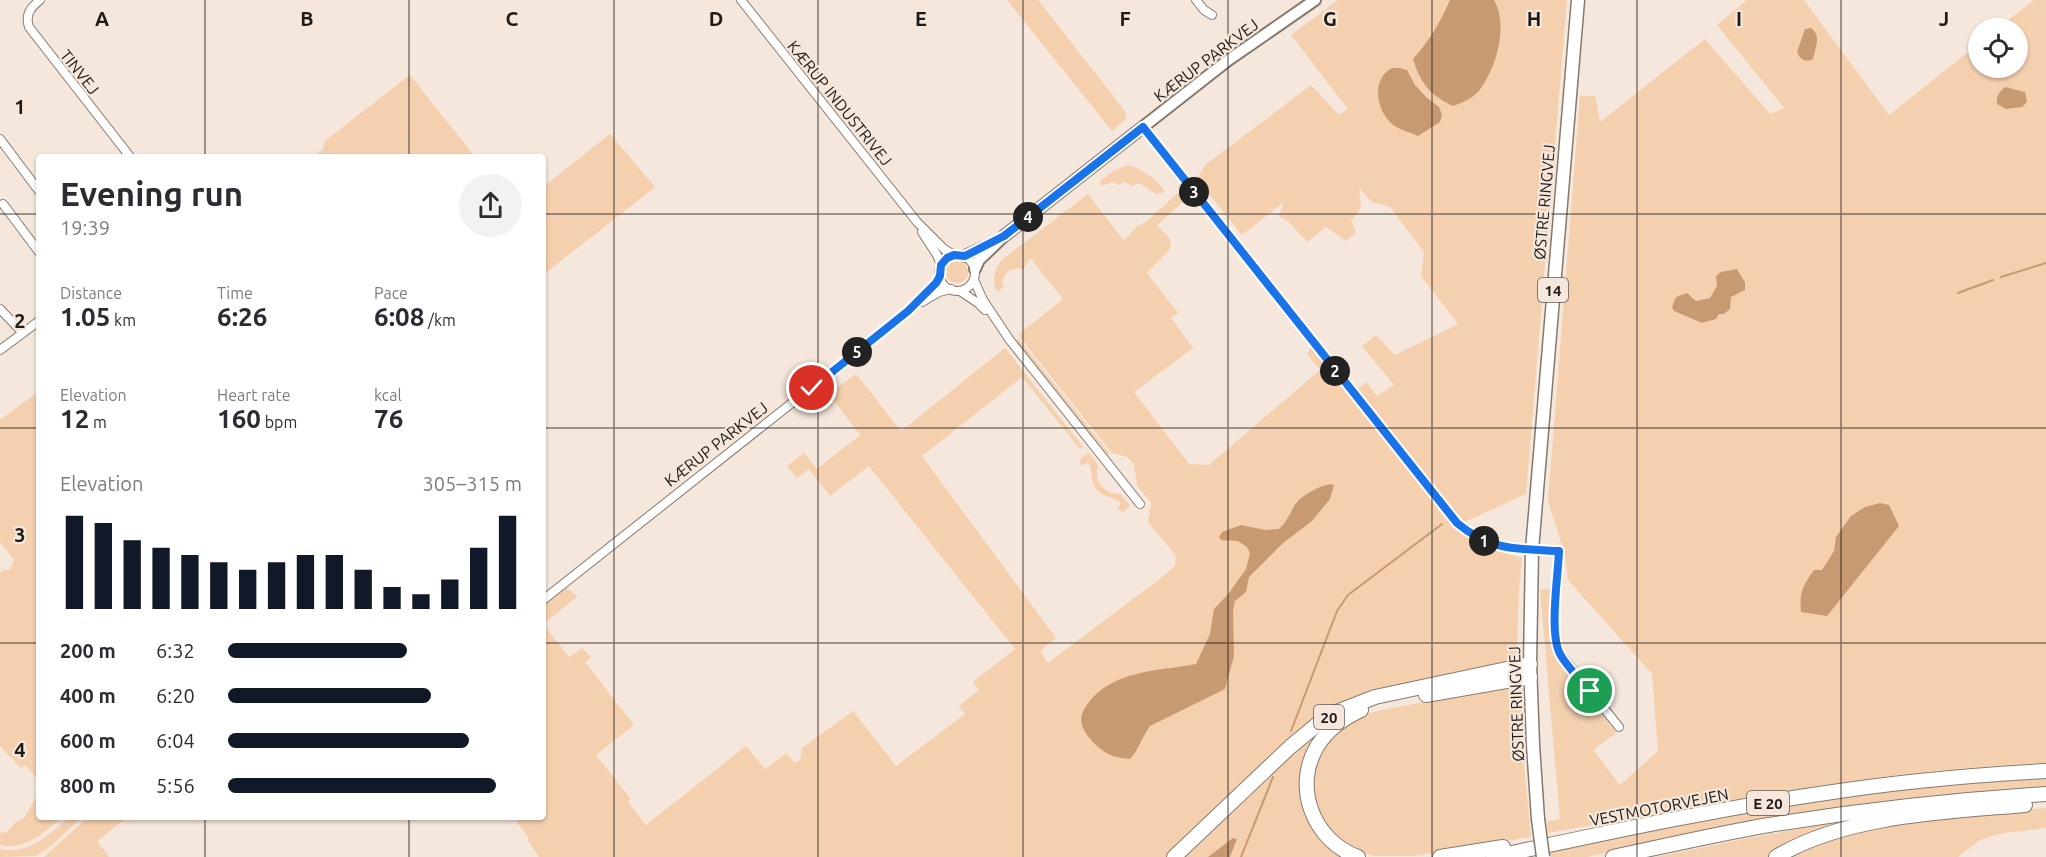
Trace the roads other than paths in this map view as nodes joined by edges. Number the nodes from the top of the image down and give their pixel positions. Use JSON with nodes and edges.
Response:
{"nodes":[{"id":1,"x":40,"y":0,"type":"edge"},
{"id":2,"x":741,"y":0,"type":"edge"},
{"id":3,"x":1196,"y":0,"type":"edge"},
{"id":4,"x":1315,"y":0,"type":"edge"},
{"id":5,"x":1578,"y":0,"type":"edge"},
{"id":6,"x":1212,"y":15,"type":"dead end"},
{"id":7,"x":1143,"y":127,"type":"junction"},
{"id":8,"x":0,"y":139,"type":"edge"},
{"id":9,"x":128,"y":154,"type":"edge"},
{"id":10,"x":36,"y":187,"type":"edge"},
{"id":11,"x":11,"y":199,"type":"dead end"},
{"id":12,"x":2,"y":205,"type":"edge"},
{"id":13,"x":917,"y":222,"type":"junction"},
{"id":14,"x":1004,"y":236,"type":"junction"},
{"id":15,"x":36,"y":248,"type":"edge"},
{"id":16,"x":959,"y":256,"type":"junction"},
{"id":17,"x":941,"y":265,"type":"junction"},
{"id":18,"x":975,"y":275,"type":"junction"},
{"id":19,"x":940,"y":276,"type":"junction"},
{"id":20,"x":951,"y":289,"type":"junction"},
{"id":21,"x":960,"y":291,"type":"junction"},
{"id":22,"x":0,"y":309,"type":"edge"},
{"id":23,"x":908,"y":311,"type":"junction"},
{"id":24,"x":995,"y":320,"type":"junction"},
{"id":25,"x":36,"y":323,"type":"edge"},
{"id":26,"x":23,"y":333,"type":"junction"},
{"id":27,"x":0,"y":350,"type":"edge"},
{"id":28,"x":1140,"y":504,"type":"dead end"},
{"id":29,"x":1532,"y":550,"type":"junction"},
{"id":30,"x":546,"y":598,"type":"edge"},
{"id":31,"x":1530,"y":670,"type":"junction"},
{"id":32,"x":1619,"y":727,"type":"dead end"},
{"id":33,"x":2046,"y":771,"type":"edge"},
{"id":34,"x":2046,"y":794,"type":"edge"},
{"id":35,"x":2046,"y":803,"type":"edge"},
{"id":36,"x":1636,"y":828,"type":"junction"},
{"id":37,"x":1174,"y":857,"type":"edge"},
{"id":38,"x":1358,"y":857,"type":"edge"},
{"id":39,"x":1440,"y":857,"type":"edge"},
{"id":40,"x":1493,"y":857,"type":"edge"},
{"id":41,"x":1543,"y":857,"type":"edge"},
{"id":42,"x":1612,"y":857,"type":"edge"},
{"id":43,"x":1776,"y":857,"type":"edge"}],
"edges":[{"from":1,"to":9,"type":"street","name":"TINVEJ"},
{"from":2,"to":13,"type":"street","name":"KÆRUP INDUSTRIVEJ"},
{"from":3,"to":6,"type":"street"},
{"from":4,"to":7,"type":"street","name":"KÆRUP PARKVEJ"},
{"from":5,"to":29,"type":"main road","name":"ØSTRE RINGVEJ","number":"14"},
{"from":7,"to":14,"type":"street","name":"KÆRUP PARKVEJ"},
{"from":7,"to":29,"type":"street"},
{"from":8,"to":10,"type":"street"},
{"from":11,"to":12,"type":"street"},
{"from":12,"to":15,"type":"street"},
{"from":13,"to":16,"type":"street","name":"KÆRUP INDUSTRIVEJ"},
{"from":13,"to":17,"type":"street","name":"KÆRUP INDUSTRIVEJ"},
{"from":14,"to":16,"type":"street","name":"KÆRUP PARKVEJ"},
{"from":14,"to":18,"type":"street","name":"KÆRUP PARKVEJ"},
{"from":16,"to":17,"type":"street"},
{"from":16,"to":18,"type":"street"},
{"from":17,"to":19,"type":"street"},
{"from":18,"to":21,"type":"street"},
{"from":18,"to":24,"type":"street"},
{"from":19,"to":20,"type":"street"},
{"from":19,"to":23,"type":"street","name":"KÆRUP PARKVEJ"},
{"from":20,"to":21,"type":"street"},
{"from":20,"to":23,"type":"street","name":"KÆRUP PARKVEJ"},
{"from":21,"to":24,"type":"street"},
{"from":22,"to":26,"type":"street"},
{"from":23,"to":30,"type":"street","name":"KÆRUP PARKVEJ"},
{"from":24,"to":28,"type":"street"},
{"from":25,"to":26,"type":"street"},
{"from":26,"to":27,"type":"street"},
{"from":29,"to":31,"type":"main road","name":"ØSTRE RINGVEJ","number":"14"},
{"from":29,"to":32,"type":"street"},
{"from":31,"to":37,"type":"highway","number":"20"},
{"from":31,"to":38,"type":"highway","number":"20"},
{"from":31,"to":41,"type":"main road","name":"ØSTRE RINGVEJ","number":"14","bridge":true},
{"from":33,"to":36,"type":"highway","name":"VESTMOTORVEJEN","number":"E 20"},
{"from":34,"to":42,"type":"highway","number":"E 20"},
{"from":35,"to":43,"type":"highway"},
{"from":36,"to":39,"type":"highway"},
{"from":36,"to":40,"type":"highway","name":"VESTMOTORVEJEN","number":"E 20"}]}
